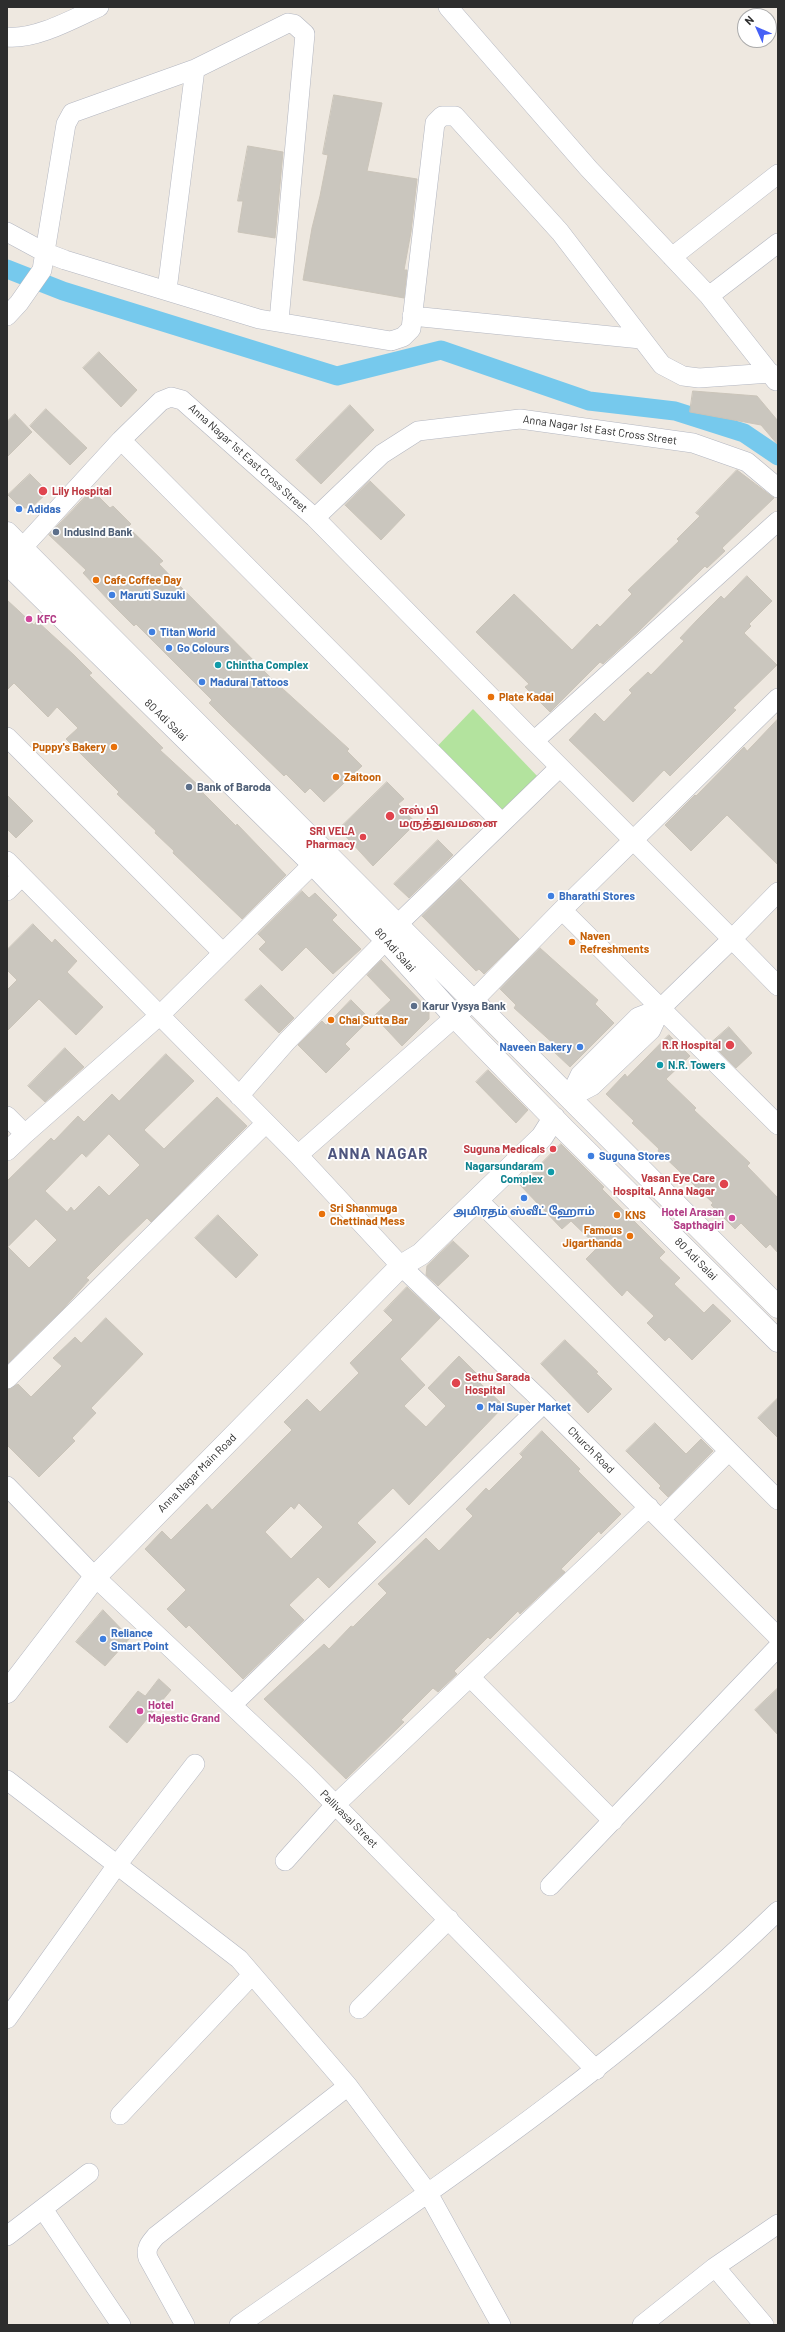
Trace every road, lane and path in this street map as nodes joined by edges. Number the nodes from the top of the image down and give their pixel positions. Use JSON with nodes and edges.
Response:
{"nodes":[{"id":1,"x":99,"y":7,"type":"edge"},
{"id":2,"x":448,"y":7,"type":"edge"},
{"id":3,"x":7,"y":37,"type":"edge"},
{"id":4,"x":195,"y":69,"type":"junction"},
{"id":5,"x":778,"y":174,"type":"edge"},
{"id":6,"x":7,"y":232,"type":"edge"},
{"id":7,"x":778,"y":243,"type":"edge"},
{"id":8,"x":672,"y":257,"type":"junction"},
{"id":9,"x":43,"y":261,"type":"junction"},
{"id":10,"x":167,"y":290,"type":"junction"},
{"id":11,"x":709,"y":296,"type":"junction"},
{"id":12,"x":13,"y":310,"type":"edge"},
{"id":13,"x":412,"y":316,"type":"junction"},
{"id":14,"x":279,"y":322,"type":"junction"},
{"id":15,"x":641,"y":339,"type":"junction"},
{"id":16,"x":776,"y":375,"type":"edge"},
{"id":17,"x":121,"y":440,"type":"junction"},
{"id":18,"x":778,"y":488,"type":"edge"},
{"id":19,"x":315,"y":518,"type":"junction"},
{"id":20,"x":778,"y":521,"type":"edge"},
{"id":21,"x":14,"y":540,"type":"edge"},
{"id":22,"x":7,"y":564,"type":"edge"},
{"id":23,"x":778,"y":698,"type":"edge"},
{"id":24,"x":7,"y":737,"type":"edge"},
{"id":25,"x":534,"y":741,"type":"junction"},
{"id":26,"x":560,"y":767,"type":"junction"},
{"id":27,"x":502,"y":823,"type":"junction"},
{"id":28,"x":633,"y":842,"type":"junction"},
{"id":29,"x":7,"y":861,"type":"edge"},
{"id":30,"x":313,"y":864,"type":"junction"},
{"id":31,"x":22,"y":876,"type":"junction"},
{"id":32,"x":7,"y":891,"type":"edge"},
{"id":33,"x":778,"y":892,"type":"edge"},
{"id":34,"x":562,"y":910,"type":"junction"},
{"id":35,"x":392,"y":932,"type":"junction"},
{"id":36,"x":732,"y":939,"type":"junction"},
{"id":37,"x":222,"y":954,"type":"junction"},
{"id":38,"x":778,"y":986,"type":"edge"},
{"id":39,"x":472,"y":1002,"type":"junction"},
{"id":40,"x":660,"y":1008,"type":"junction"},
{"id":41,"x":160,"y":1015,"type":"junction"},
{"id":42,"x":455,"y":1018,"type":"junction"},
{"id":43,"x":239,"y":1096,"type":"junction"},
{"id":44,"x":570,"y":1098,"type":"junction"},
{"id":45,"x":7,"y":1116,"type":"edge"},
{"id":46,"x":554,"y":1118,"type":"junction"},
{"id":47,"x":266,"y":1124,"type":"junction"},
{"id":48,"x":778,"y":1125,"type":"edge"},
{"id":49,"x":25,"y":1134,"type":"junction"},
{"id":50,"x":7,"y":1151,"type":"edge"},
{"id":51,"x":298,"y":1155,"type":"junction"},
{"id":52,"x":477,"y":1199,"type":"junction"},
{"id":53,"x":402,"y":1266,"type":"junction"},
{"id":54,"x":778,"y":1307,"type":"edge"},
{"id":55,"x":778,"y":1341,"type":"edge"},
{"id":56,"x":7,"y":1379,"type":"edge"},
{"id":57,"x":544,"y":1402,"type":"junction"},
{"id":58,"x":729,"y":1451,"type":"junction"},
{"id":59,"x":7,"y":1486,"type":"edge"},
{"id":60,"x":778,"y":1500,"type":"edge"},
{"id":61,"x":655,"y":1513,"type":"junction"},
{"id":62,"x":95,"y":1576,"type":"junction"},
{"id":63,"x":778,"y":1636,"type":"edge"},
{"id":64,"x":778,"y":1648,"type":"edge"},
{"id":65,"x":470,"y":1677,"type":"junction"},
{"id":66,"x":7,"y":1692,"type":"edge"},
{"id":67,"x":232,"y":1705,"type":"junction"},
{"id":68,"x":195,"y":1764,"type":"dead end"},
{"id":69,"x":7,"y":1780,"type":"edge"},
{"id":70,"x":335,"y":1805,"type":"junction"},
{"id":71,"x":614,"y":1821,"type":"junction"},
{"id":72,"x":285,"y":1861,"type":"dead end"},
{"id":73,"x":117,"y":1865,"type":"junction"},
{"id":74,"x":550,"y":1886,"type":"dead end"},
{"id":75,"x":778,"y":1911,"type":"edge"},
{"id":76,"x":449,"y":1919,"type":"junction"},
{"id":77,"x":252,"y":1975,"type":"junction"},
{"id":78,"x":359,"y":2009,"type":"dead end"},
{"id":79,"x":7,"y":2019,"type":"edge"},
{"id":80,"x":596,"y":2070,"type":"junction"},
{"id":81,"x":348,"y":2086,"type":"junction"},
{"id":82,"x":120,"y":2115,"type":"dead end"},
{"id":83,"x":89,"y":2173,"type":"dead end"},
{"id":84,"x":428,"y":2193,"type":"junction"},
{"id":85,"x":43,"y":2209,"type":"junction"},
{"id":86,"x":778,"y":2224,"type":"edge"},
{"id":87,"x":7,"y":2236,"type":"edge"},
{"id":88,"x":715,"y":2267,"type":"junction"},
{"id":89,"x":497,"y":2323,"type":"edge"},
{"id":90,"x":778,"y":2323,"type":"edge"},
{"id":91,"x":121,"y":2325,"type":"edge"},
{"id":92,"x":184,"y":2325,"type":"edge"},
{"id":93,"x":239,"y":2325,"type":"edge"},
{"id":94,"x":642,"y":2325,"type":"edge"},
{"id":95,"x":764,"y":2325,"type":"edge"},
{"id":96,"x":772,"y":2325,"type":"edge"}],
"edges":[{"from":1,"to":3,"type":"street"},
{"from":2,"to":8,"type":"street"},
{"from":4,"to":9,"type":"street"},
{"from":4,"to":10,"type":"street"},
{"from":4,"to":14,"type":"street"},
{"from":5,"to":8,"type":"street"},
{"from":6,"to":9,"type":"street"},
{"from":7,"to":11,"type":"street"},
{"from":8,"to":11,"type":"street"},
{"from":9,"to":10,"type":"street"},
{"from":9,"to":12,"type":"street"},
{"from":10,"to":14,"type":"street"},
{"from":11,"to":16,"type":"street"},
{"from":13,"to":14,"type":"street"},
{"from":13,"to":15,"type":"street"},
{"from":13,"to":15,"type":"street"},
{"from":15,"to":16,"type":"street"},
{"from":17,"to":19,"type":"street","name":"Anna Nagar 1st East Cross Street"},
{"from":17,"to":21,"type":"street","name":"Anna Nagar 1st East Cross Street"},
{"from":17,"to":27,"type":"street"},
{"from":18,"to":19,"type":"street","name":"Anna Nagar 1st East Cross Street"},
{"from":19,"to":25,"type":"street"},
{"from":20,"to":25,"type":"street"},
{"from":21,"to":22,"type":"street","name":"Anna Nagar 1st East Cross Street"},
{"from":21,"to":35,"type":"main road","name":"80 Adi Salai"},
{"from":22,"to":30,"type":"main road","name":"80 Adi Salai"},
{"from":23,"to":28,"type":"street"},
{"from":24,"to":37,"type":"street"},
{"from":25,"to":26,"type":"street"},
{"from":26,"to":27,"type":"street"},
{"from":26,"to":28,"type":"street"},
{"from":27,"to":35,"type":"street"},
{"from":28,"to":34,"type":"street"},
{"from":28,"to":36,"type":"street"},
{"from":29,"to":31,"type":"street","name":"Church Road"},
{"from":30,"to":35,"type":"main road","name":"80 Adi Salai"},
{"from":30,"to":37,"type":"street"},
{"from":31,"to":32,"type":"street"},
{"from":31,"to":41,"type":"street","name":"Church Road"},
{"from":33,"to":36,"type":"street"},
{"from":34,"to":39,"type":"street"},
{"from":34,"to":40,"type":"street"},
{"from":35,"to":39,"type":"main road","name":"80 Adi Salai"},
{"from":35,"to":42,"type":"main road","name":"80 Adi Salai"},
{"from":35,"to":43,"type":"street"},
{"from":36,"to":38,"type":"street"},
{"from":36,"to":40,"type":"street"},
{"from":37,"to":41,"type":"street"},
{"from":39,"to":42,"type":"street"},
{"from":39,"to":44,"type":"main road","name":"80 Adi Salai"},
{"from":40,"to":44,"type":"street"},
{"from":40,"to":48,"type":"street"},
{"from":41,"to":43,"type":"street","name":"Church Road"},
{"from":41,"to":49,"type":"street"},
{"from":42,"to":46,"type":"main road","name":"80 Adi Salai"},
{"from":42,"to":51,"type":"street"},
{"from":43,"to":47,"type":"street","name":"Church Road"},
{"from":44,"to":46,"type":"street"},
{"from":44,"to":54,"type":"main road","name":"80 Adi Salai"},
{"from":45,"to":49,"type":"street"},
{"from":46,"to":52,"type":"main road","name":"Anna Nagar Main Road"},
{"from":46,"to":53,"type":"main road","name":"Anna Nagar Main Road"},
{"from":46,"to":55,"type":"main road","name":"80 Adi Salai"},
{"from":47,"to":51,"type":"street","name":"Church Road"},
{"from":47,"to":56,"type":"street"},
{"from":49,"to":50,"type":"street"},
{"from":51,"to":53,"type":"street","name":"Church Road"},
{"from":52,"to":53,"type":"main road","name":"Anna Nagar Main Road"},
{"from":52,"to":58,"type":"street"},
{"from":53,"to":57,"type":"street","name":"Church Road"},
{"from":53,"to":62,"type":"main road","name":"Anna Nagar Main Road"},
{"from":57,"to":61,"type":"street","name":"Church Road"},
{"from":57,"to":67,"type":"street"},
{"from":58,"to":60,"type":"street"},
{"from":58,"to":61,"type":"street"},
{"from":59,"to":62,"type":"street","name":"Pallivasal Street"},
{"from":61,"to":63,"type":"street","name":"Church Road"},
{"from":61,"to":65,"type":"street"},
{"from":62,"to":66,"type":"main road","name":"Anna Nagar Main Road"},
{"from":62,"to":67,"type":"street","name":"Pallivasal Street"},
{"from":64,"to":71,"type":"street"},
{"from":65,"to":70,"type":"street"},
{"from":65,"to":71,"type":"street"},
{"from":67,"to":70,"type":"street","name":"Pallivasal Street"},
{"from":68,"to":73,"type":"street"},
{"from":69,"to":73,"type":"street"},
{"from":70,"to":72,"type":"street"},
{"from":70,"to":76,"type":"street","name":"Pallivasal Street"},
{"from":71,"to":74,"type":"street"},
{"from":73,"to":77,"type":"street"},
{"from":73,"to":79,"type":"street"},
{"from":75,"to":80,"type":"street"},
{"from":76,"to":78,"type":"street"},
{"from":76,"to":80,"type":"street","name":"Pallivasal Street"},
{"from":77,"to":81,"type":"street"},
{"from":77,"to":82,"type":"street"},
{"from":80,"to":84,"type":"street"},
{"from":81,"to":84,"type":"street"},
{"from":81,"to":92,"type":"street"},
{"from":83,"to":85,"type":"street"},
{"from":84,"to":89,"type":"street"},
{"from":84,"to":93,"type":"street"},
{"from":85,"to":87,"type":"street"},
{"from":85,"to":91,"type":"street"},
{"from":86,"to":88,"type":"street"},
{"from":88,"to":94,"type":"street"},
{"from":88,"to":95,"type":"street"},
{"from":90,"to":96,"type":"street"}]}
